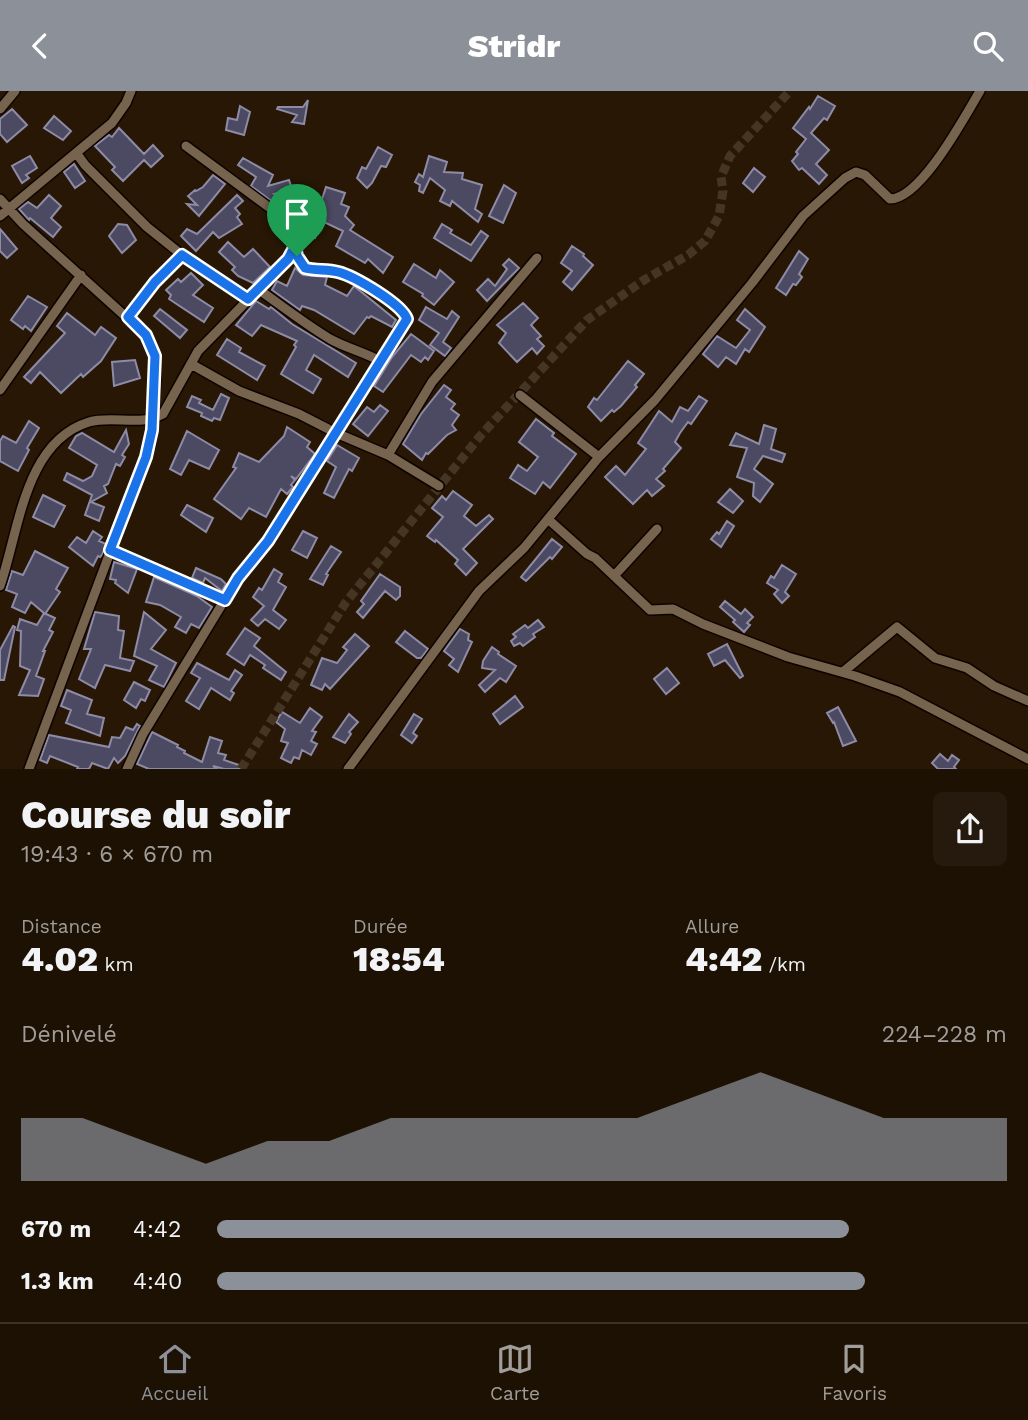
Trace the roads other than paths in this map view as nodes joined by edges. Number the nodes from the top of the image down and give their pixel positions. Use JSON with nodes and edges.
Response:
{"nodes":[{"id":1,"x":15,"y":91,"type":"edge"},
{"id":2,"x":131,"y":91,"type":"edge"},
{"id":3,"x":980,"y":91,"type":"edge"},
{"id":4,"x":0,"y":109,"type":"edge"},
{"id":5,"x":186,"y":146,"type":"dead end"},
{"id":6,"x":78,"y":154,"type":"junction"},
{"id":7,"x":0,"y":199,"type":"edge"},
{"id":8,"x":4,"y":212,"type":"edge"},
{"id":9,"x":295,"y":246,"type":"junction"},
{"id":10,"x":182,"y":255,"type":"junction"},
{"id":11,"x":537,"y":258,"type":"dead end"},
{"id":12,"x":81,"y":275,"type":"junction"},
{"id":13,"x":258,"y":289,"type":"junction"},
{"id":14,"x":248,"y":299,"type":"junction"},
{"id":15,"x":128,"y":317,"type":"junction"},
{"id":16,"x":380,"y":361,"type":"junction"},
{"id":17,"x":191,"y":365,"type":"junction"},
{"id":18,"x":0,"y":390,"type":"edge"},
{"id":19,"x":520,"y":394,"type":"dead end"},
{"id":20,"x":153,"y":419,"type":"junction"},
{"id":21,"x":336,"y":433,"type":"junction"},
{"id":22,"x":388,"y":455,"type":"junction"},
{"id":23,"x":599,"y":457,"type":"junction"},
{"id":24,"x":439,"y":486,"type":"dead end"},
{"id":25,"x":549,"y":520,"type":"junction"},
{"id":26,"x":657,"y":529,"type":"dead end"},
{"id":27,"x":110,"y":550,"type":"junction"},
{"id":28,"x":614,"y":576,"type":"junction"},
{"id":29,"x":1,"y":581,"type":"edge"},
{"id":30,"x":225,"y":600,"type":"junction"},
{"id":31,"x":843,"y":673,"type":"junction"},
{"id":32,"x":1028,"y":701,"type":"edge"},
{"id":33,"x":1028,"y":759,"type":"edge"},
{"id":34,"x":29,"y":769,"type":"edge"},
{"id":35,"x":127,"y":769,"type":"edge"},
{"id":36,"x":348,"y":769,"type":"edge"}],
"edges":[{"from":1,"to":4,"type":"street"},
{"from":2,"to":6,"type":"street"},
{"from":3,"to":23,"type":"street"},
{"from":5,"to":9,"type":"street"},
{"from":6,"to":8,"type":"street"},
{"from":6,"to":10,"type":"street"},
{"from":7,"to":8,"type":"street"},
{"from":8,"to":12,"type":"street"},
{"from":9,"to":13,"type":"street"},
{"from":9,"to":16,"type":"street"},
{"from":10,"to":14,"type":"street"},
{"from":10,"to":15,"type":"street"},
{"from":11,"to":22,"type":"street"},
{"from":12,"to":15,"type":"street"},
{"from":12,"to":18,"type":"street"},
{"from":13,"to":14,"type":"street"},
{"from":13,"to":16,"type":"street"},
{"from":14,"to":17,"type":"street"},
{"from":15,"to":20,"type":"street"},
{"from":16,"to":21,"type":"street"},
{"from":17,"to":20,"type":"street"},
{"from":17,"to":21,"type":"street"},
{"from":19,"to":23,"type":"street"},
{"from":20,"to":27,"type":"street"},
{"from":20,"to":29,"type":"street"},
{"from":21,"to":22,"type":"street"},
{"from":21,"to":30,"type":"street"},
{"from":22,"to":24,"type":"street"},
{"from":23,"to":25,"type":"street"},
{"from":25,"to":28,"type":"street"},
{"from":25,"to":36,"type":"street"},
{"from":26,"to":28,"type":"street"},
{"from":27,"to":30,"type":"street"},
{"from":27,"to":34,"type":"street"},
{"from":28,"to":31,"type":"street"},
{"from":30,"to":35,"type":"street"},
{"from":31,"to":32,"type":"street"},
{"from":31,"to":33,"type":"street"}]}
